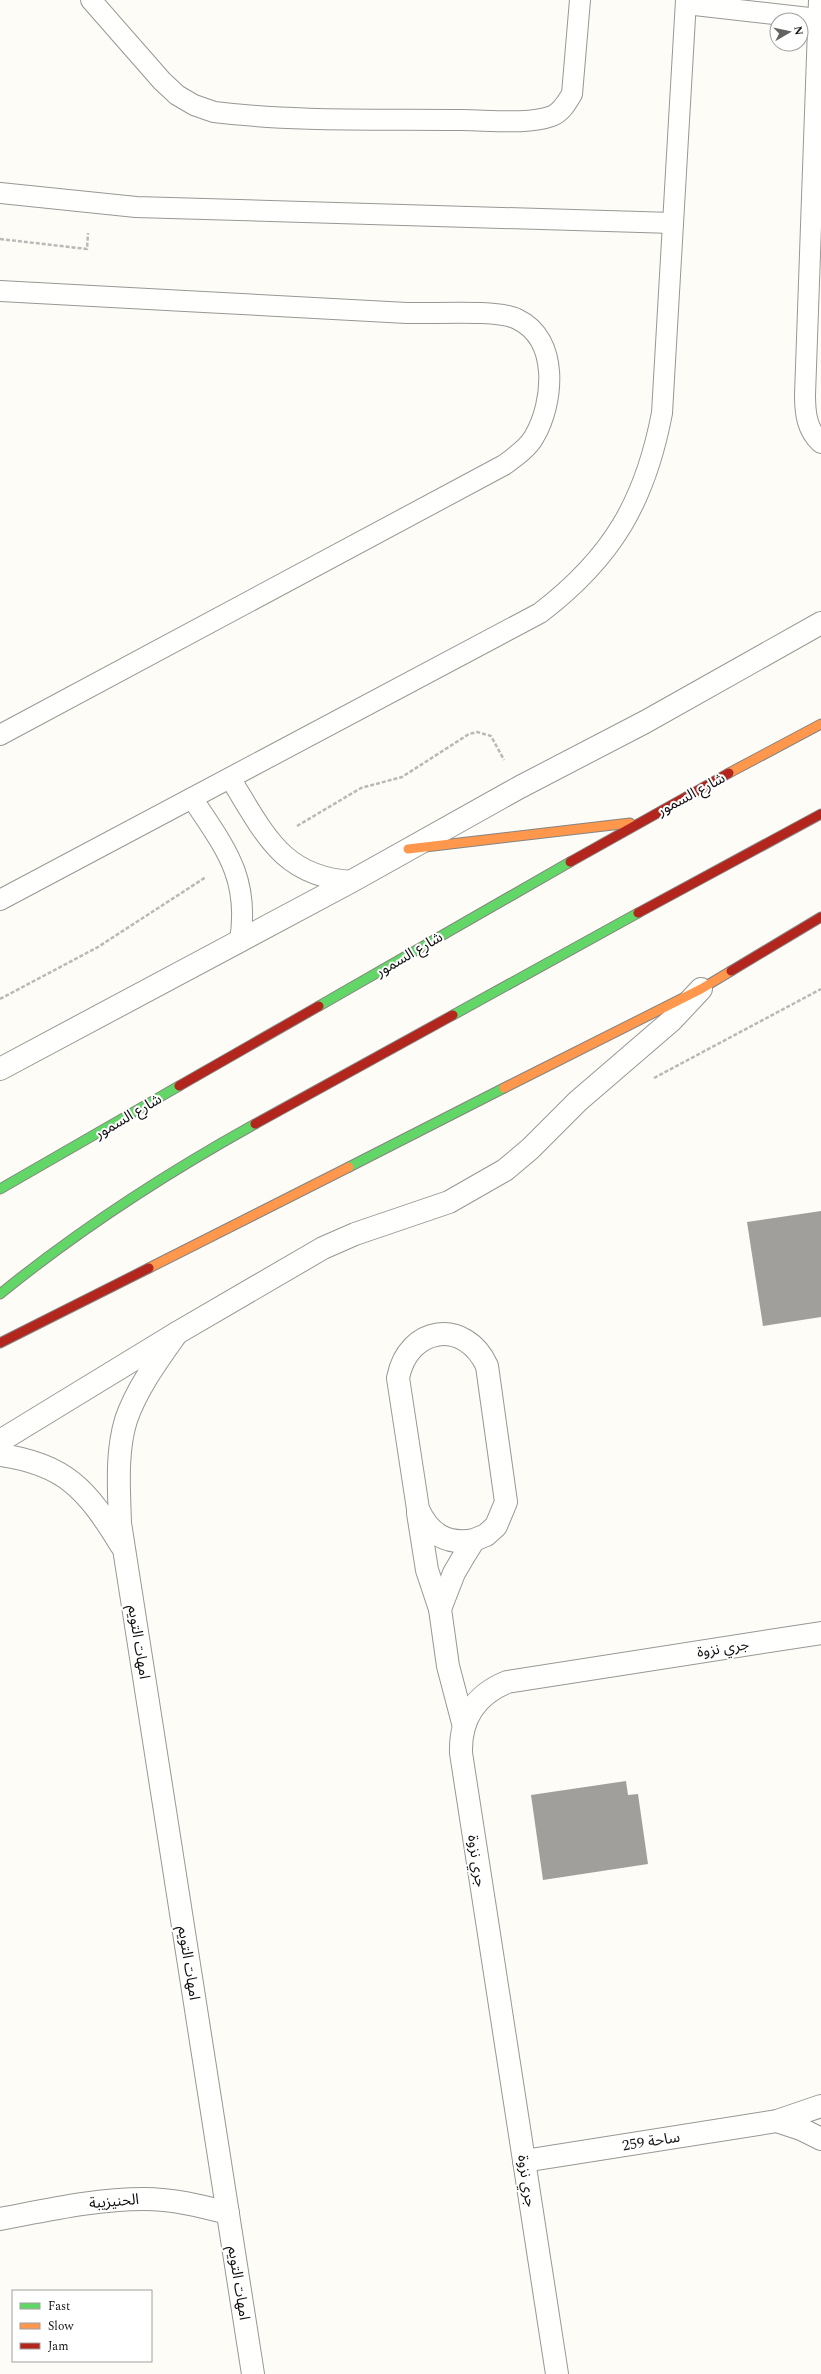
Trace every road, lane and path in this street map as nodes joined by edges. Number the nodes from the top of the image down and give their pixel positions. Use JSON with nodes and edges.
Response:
{"nodes":[{"id":1,"x":91,"y":0,"type":"edge"},
{"id":2,"x":580,"y":0,"type":"edge"},
{"id":3,"x":686,"y":2,"type":"edge"},
{"id":4,"x":819,"y":9,"type":"edge"},
{"id":5,"x":0,"y":193,"type":"edge"},
{"id":6,"x":90,"y":202,"type":"junction"},
{"id":7,"x":673,"y":223,"type":"junction"},
{"id":8,"x":0,"y":239,"type":"edge"},
{"id":9,"x":0,"y":291,"type":"edge"},
{"id":10,"x":821,"y":443,"type":"edge"},
{"id":11,"x":821,"y":623,"type":"edge"},
{"id":12,"x":821,"y":724,"type":"edge"},
{"id":13,"x":0,"y":735,"type":"edge"},
{"id":14,"x":230,"y":778,"type":"junction"},
{"id":15,"x":520,"y":788,"type":"junction"},
{"id":16,"x":192,"y":798,"type":"junction"},
{"id":17,"x":821,"y":814,"type":"edge"},
{"id":18,"x":639,"y":822,"type":"junction"},
{"id":19,"x":270,"y":841,"type":"junction"},
{"id":20,"x":408,"y":849,"type":"junction"},
{"id":21,"x":232,"y":861,"type":"junction"},
{"id":22,"x":352,"y":881,"type":"junction"},
{"id":23,"x":0,"y":900,"type":"edge"},
{"id":24,"x":821,"y":917,"type":"edge"},
{"id":25,"x":240,"y":940,"type":"junction"},
{"id":26,"x":701,"y":989,"type":"junction"},
{"id":27,"x":0,"y":999,"type":"edge"},
{"id":28,"x":0,"y":1069,"type":"edge"},
{"id":29,"x":0,"y":1189,"type":"edge"},
{"id":30,"x":0,"y":1294,"type":"edge"},
{"id":31,"x":177,"y":1333,"type":"junction"},
{"id":32,"x":0,"y":1343,"type":"edge"},
{"id":33,"x":0,"y":1441,"type":"edge"},
{"id":34,"x":0,"y":1455,"type":"edge"},
{"id":35,"x":418,"y":1509,"type":"junction"},
{"id":36,"x":474,"y":1540,"type":"junction"},
{"id":37,"x":125,"y":1551,"type":"junction"},
{"id":38,"x":440,"y":1609,"type":"junction"},
{"id":39,"x":821,"y":1633,"type":"edge"},
{"id":40,"x":463,"y":1723,"type":"junction"},
{"id":41,"x":821,"y":2106,"type":"edge"},
{"id":42,"x":777,"y":2121,"type":"junction"},
{"id":43,"x":821,"y":2139,"type":"edge"},
{"id":44,"x":524,"y":2161,"type":"junction"},
{"id":45,"x":228,"y":2213,"type":"junction"},
{"id":46,"x":0,"y":2219,"type":"edge"},
{"id":47,"x":253,"y":2374,"type":"edge"},
{"id":48,"x":558,"y":2374,"type":"edge"}],
"edges":[{"from":1,"to":2,"type":"lane"},
{"from":3,"to":4,"type":"lane"},
{"from":3,"to":7,"type":"lane"},
{"from":4,"to":10,"type":"lane"},
{"from":5,"to":6,"type":"lane"},
{"from":6,"to":7,"type":"lane"},
{"from":6,"to":8,"type":"path"},
{"from":7,"to":14,"type":"lane"},
{"from":9,"to":13,"type":"lane"},
{"from":11,"to":15,"type":"street"},
{"from":12,"to":18,"type":"main road","name":"شارع السمور"},
{"from":14,"to":16,"type":"lane"},
{"from":14,"to":19,"type":"lane"},
{"from":15,"to":19,"type":"path"},
{"from":15,"to":20,"type":"street"},
{"from":16,"to":21,"type":"lane"},
{"from":16,"to":23,"type":"lane"},
{"from":17,"to":30,"type":"main road"},
{"from":18,"to":20,"type":"main road"},
{"from":18,"to":29,"type":"main road","name":"شارع السمور"},
{"from":19,"to":22,"type":"lane"},
{"from":20,"to":22,"type":"street"},
{"from":21,"to":25,"type":"lane"},
{"from":21,"to":27,"type":"path"},
{"from":22,"to":25,"type":"street"},
{"from":24,"to":26,"type":"main road"},
{"from":25,"to":28,"type":"street"},
{"from":26,"to":31,"type":"street"},
{"from":26,"to":32,"type":"main road"},
{"from":31,"to":33,"type":"street"},
{"from":31,"to":37,"type":"street","name":"امهات التويم"},
{"from":34,"to":37,"type":"street","name":"امهات التويم"},
{"from":35,"to":36,"type":"street"},
{"from":35,"to":36,"type":"street"},
{"from":35,"to":38,"type":"street"},
{"from":36,"to":38,"type":"street"},
{"from":37,"to":45,"type":"street","name":"امهات التويم"},
{"from":38,"to":40,"type":"street"},
{"from":39,"to":40,"type":"street","name":"جري نزوة"},
{"from":40,"to":44,"type":"street","name":"جري نزوة"},
{"from":41,"to":42,"type":"street","name":"ساحة 259"},
{"from":42,"to":43,"type":"street","name":"ساحة 259"},
{"from":42,"to":44,"type":"street","name":"ساحة 259"},
{"from":44,"to":48,"type":"street","name":"جري نزوة"},
{"from":45,"to":46,"type":"street","name":"الحنيزيبة"},
{"from":45,"to":47,"type":"street","name":"امهات التويم"}]}
